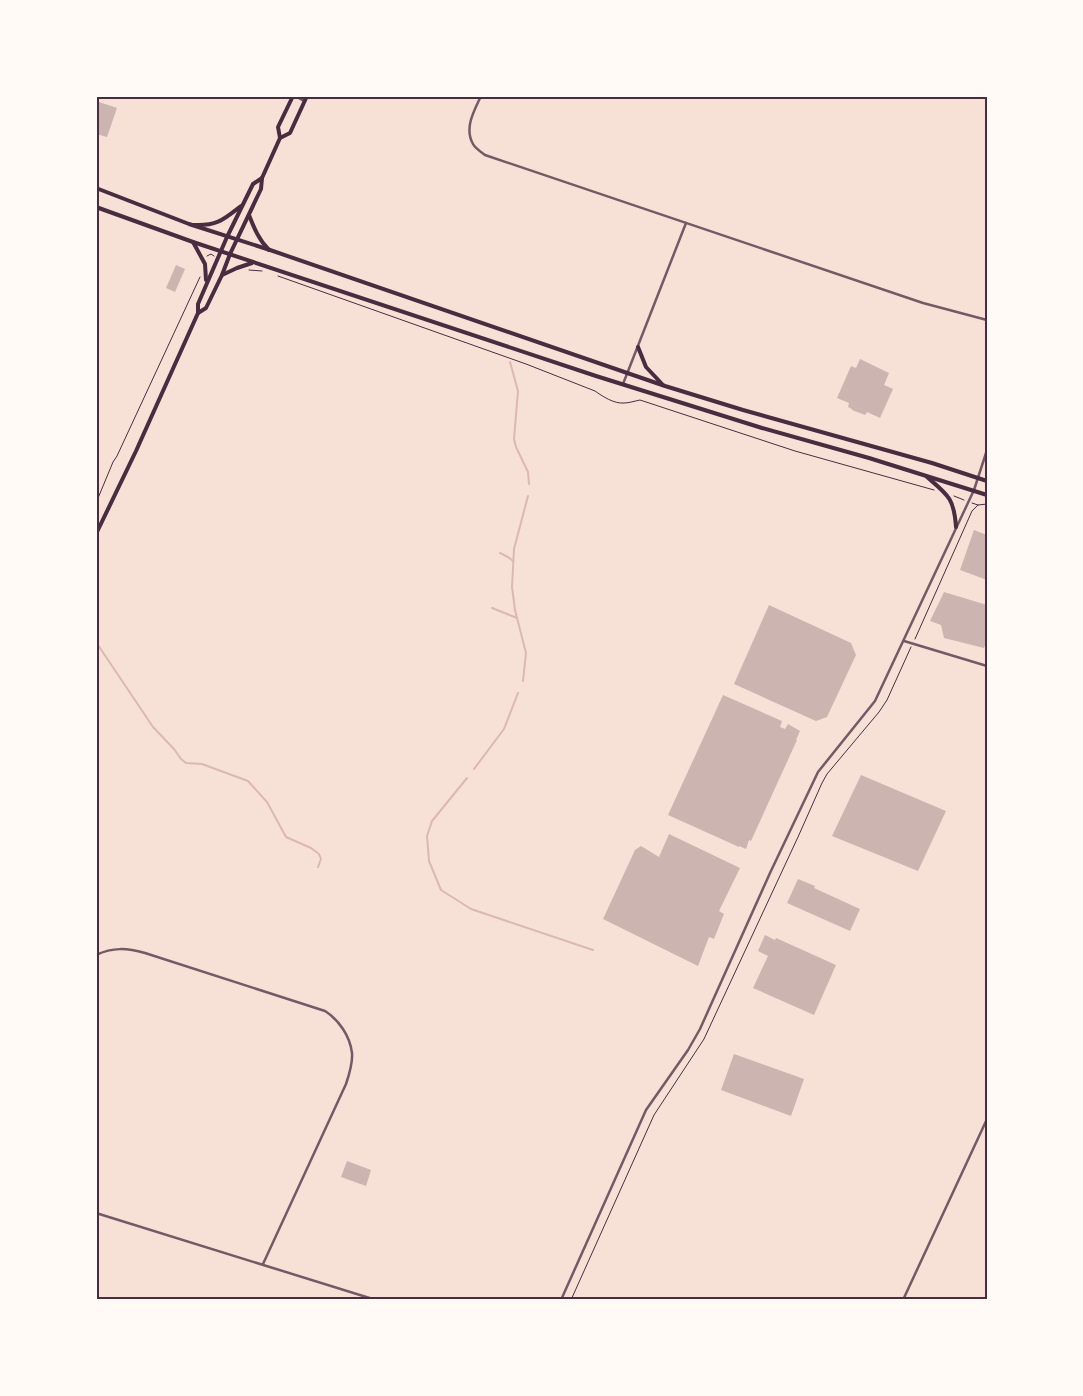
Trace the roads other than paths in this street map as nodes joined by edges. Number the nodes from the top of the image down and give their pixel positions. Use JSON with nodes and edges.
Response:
{"nodes":[{"id":1,"x":294,"y":96,"type":"edge"},
{"id":2,"x":307,"y":96,"type":"edge"},
{"id":3,"x":481,"y":96,"type":"edge"},
{"id":4,"x":304,"y":101,"type":"junction"},
{"id":5,"x":280,"y":138,"type":"junction"},
{"id":6,"x":262,"y":178,"type":"junction"},
{"id":7,"x":96,"y":188,"type":"edge"},
{"id":8,"x":242,"y":204,"type":"junction"},
{"id":9,"x":96,"y":207,"type":"edge"},
{"id":10,"x":249,"y":215,"type":"junction"},
{"id":11,"x":686,"y":223,"type":"junction"},
{"id":12,"x":189,"y":224,"type":"junction"},
{"id":13,"x":227,"y":237,"type":"junction"},
{"id":14,"x":236,"y":240,"type":"junction"},
{"id":15,"x":193,"y":242,"type":"junction"},
{"id":16,"x":270,"y":250,"type":"junction"},
{"id":17,"x":220,"y":251,"type":"junction"},
{"id":18,"x":230,"y":254,"type":"junction"},
{"id":19,"x":254,"y":262,"type":"junction"},
{"id":20,"x":222,"y":275,"type":"junction"},
{"id":21,"x":206,"y":282,"type":"junction"},
{"id":22,"x":198,"y":313,"type":"junction"},
{"id":23,"x":987,"y":320,"type":"edge"},
{"id":24,"x":638,"y":347,"type":"junction"},
{"id":25,"x":628,"y":372,"type":"junction"},
{"id":26,"x":623,"y":384,"type":"junction"},
{"id":27,"x":665,"y":386,"type":"junction"},
{"id":28,"x":987,"y":450,"type":"edge"},
{"id":29,"x":925,"y":475,"type":"junction"},
{"id":30,"x":978,"y":478,"type":"junction"},
{"id":31,"x":987,"y":481,"type":"edge"},
{"id":32,"x":974,"y":490,"type":"junction"},
{"id":33,"x":987,"y":494,"type":"edge"},
{"id":34,"x":956,"y":528,"type":"junction"},
{"id":35,"x":96,"y":534,"type":"edge"},
{"id":36,"x":904,"y":641,"type":"junction"},
{"id":37,"x":987,"y":666,"type":"edge"},
{"id":38,"x":96,"y":956,"type":"edge"},
{"id":39,"x":987,"y":1119,"type":"edge"},
{"id":40,"x":96,"y":1213,"type":"edge"},
{"id":41,"x":263,"y":1264,"type":"junction"},
{"id":42,"x":376,"y":1300,"type":"edge"},
{"id":43,"x":561,"y":1300,"type":"edge"},
{"id":44,"x":903,"y":1300,"type":"edge"}],
"edges":[{"from":1,"to":4,"type":"street"},
{"from":1,"to":5,"type":"main road"},
{"from":2,"to":4,"type":"main road"},
{"from":3,"to":11,"type":"street"},
{"from":4,"to":5,"type":"main road"},
{"from":5,"to":6,"type":"main road"},
{"from":6,"to":8,"type":"main road"},
{"from":6,"to":10,"type":"main road"},
{"from":7,"to":12,"type":"main road"},
{"from":8,"to":12,"type":"main road"},
{"from":8,"to":13,"type":"main road"},
{"from":9,"to":15,"type":"main road"},
{"from":10,"to":14,"type":"main road"},
{"from":10,"to":16,"type":"main road"},
{"from":11,"to":23,"type":"street"},
{"from":11,"to":24,"type":"street"},
{"from":12,"to":13,"type":"main road"},
{"from":13,"to":14,"type":"main road"},
{"from":13,"to":17,"type":"main road"},
{"from":14,"to":16,"type":"main road"},
{"from":14,"to":18,"type":"main road"},
{"from":15,"to":17,"type":"main road"},
{"from":15,"to":21,"type":"main road"},
{"from":16,"to":25,"type":"main road"},
{"from":17,"to":18,"type":"main road"},
{"from":17,"to":21,"type":"main road"},
{"from":18,"to":19,"type":"main road"},
{"from":18,"to":20,"type":"main road"},
{"from":19,"to":20,"type":"main road"},
{"from":19,"to":26,"type":"main road"},
{"from":20,"to":22,"type":"main road"},
{"from":21,"to":22,"type":"main road"},
{"from":22,"to":35,"type":"main road"},
{"from":24,"to":25,"type":"street"},
{"from":24,"to":27,"type":"main road"},
{"from":25,"to":26,"type":"street"},
{"from":25,"to":27,"type":"main road"},
{"from":26,"to":29,"type":"main road"},
{"from":27,"to":30,"type":"main road"},
{"from":28,"to":30,"type":"street"},
{"from":29,"to":32,"type":"main road"},
{"from":29,"to":34,"type":"main road"},
{"from":30,"to":31,"type":"main road"},
{"from":30,"to":32,"type":"street"},
{"from":32,"to":33,"type":"main road"},
{"from":32,"to":34,"type":"street"},
{"from":34,"to":36,"type":"street"},
{"from":36,"to":37,"type":"street"},
{"from":36,"to":43,"type":"street"},
{"from":38,"to":41,"type":"street"},
{"from":39,"to":44,"type":"street"},
{"from":40,"to":41,"type":"street"},
{"from":41,"to":42,"type":"street"}]}
